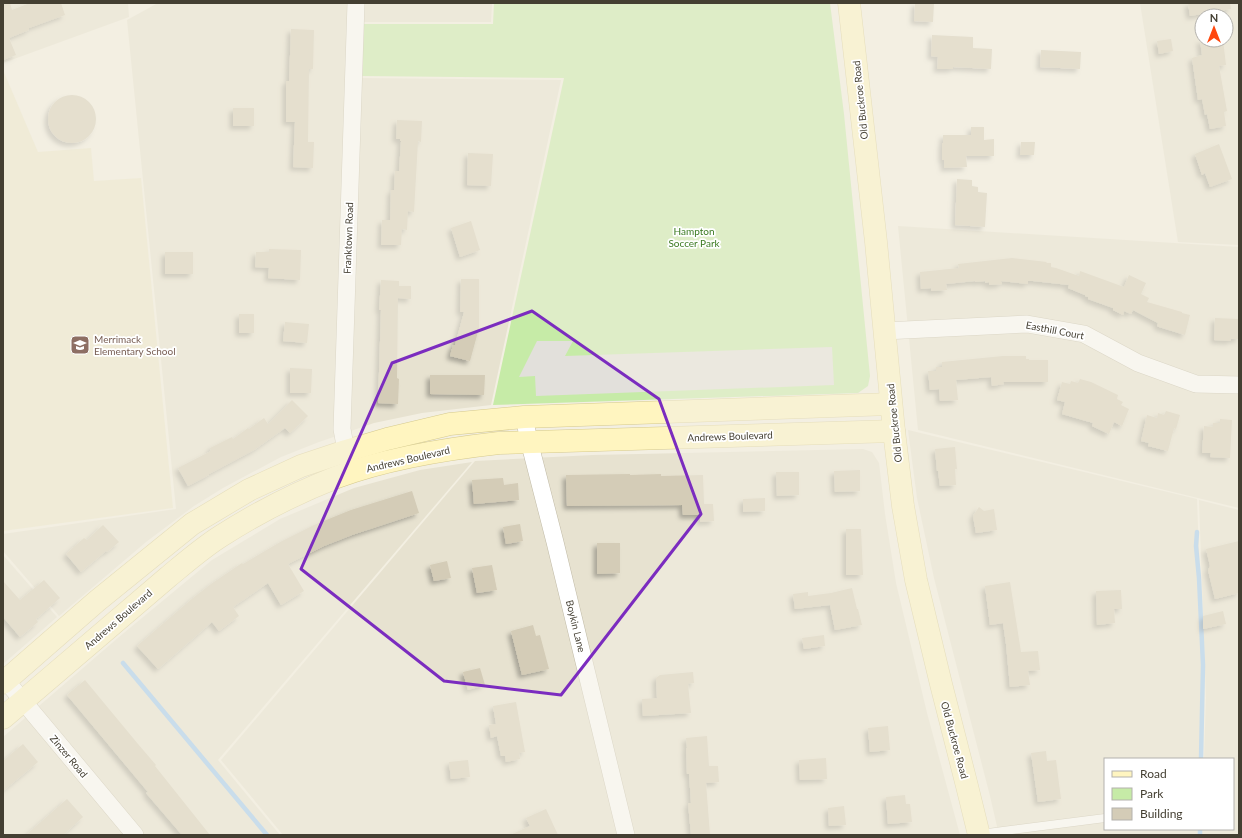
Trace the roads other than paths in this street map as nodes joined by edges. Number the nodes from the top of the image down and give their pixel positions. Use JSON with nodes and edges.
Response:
{"nodes":[{"id":1,"x":356,"y":3,"type":"edge"},
{"id":2,"x":850,"y":3,"type":"edge"},
{"id":3,"x":884,"y":331,"type":"junction"},
{"id":4,"x":1239,"y":385,"type":"edge"},
{"id":5,"x":891,"y":404,"type":"junction"},
{"id":6,"x":524,"y":417,"type":"junction"},
{"id":7,"x":894,"y":431,"type":"junction"},
{"id":8,"x":529,"y":441,"type":"junction"},
{"id":9,"x":346,"y":451,"type":"junction"},
{"id":10,"x":354,"y":472,"type":"junction"},
{"id":11,"x":4,"y":680,"type":"edge"},
{"id":12,"x":23,"y":701,"type":"junction"},
{"id":13,"x":3,"y":718,"type":"edge"},
{"id":14,"x":1104,"y":818,"type":"edge"},
{"id":15,"x":129,"y":833,"type":"edge"},
{"id":16,"x":979,"y":834,"type":"edge"},
{"id":17,"x":626,"y":835,"type":"edge"}],
"edges":[{"from":1,"to":9,"type":"street","name":"Franktown Road"},
{"from":2,"to":3,"type":"street","name":"Old Buckroe Road"},
{"from":3,"to":4,"type":"street","name":"Easthill Court"},
{"from":3,"to":5,"type":"street","name":"Old Buckroe Road"},
{"from":5,"to":6,"type":"street"},
{"from":5,"to":7,"type":"street","name":"Old Buckroe Road"},
{"from":6,"to":8,"type":"street","name":"Boykin Lane"},
{"from":6,"to":9,"type":"street"},
{"from":7,"to":8,"type":"street","name":"Andrews Boulevard"},
{"from":7,"to":16,"type":"street","name":"Old Buckroe Road"},
{"from":8,"to":10,"type":"street","name":"Andrews Boulevard"},
{"from":8,"to":17,"type":"street","name":"Boykin Lane"},
{"from":9,"to":10,"type":"street","name":"Franktown Road"},
{"from":9,"to":11,"type":"street"},
{"from":10,"to":12,"type":"street","name":"Andrews Boulevard"},
{"from":11,"to":12,"type":"street","name":"Zinzer Road"},
{"from":12,"to":13,"type":"street","name":"Andrews Boulevard"},
{"from":12,"to":15,"type":"street","name":"Zinzer Road"},
{"from":14,"to":16,"type":"lane"}]}
